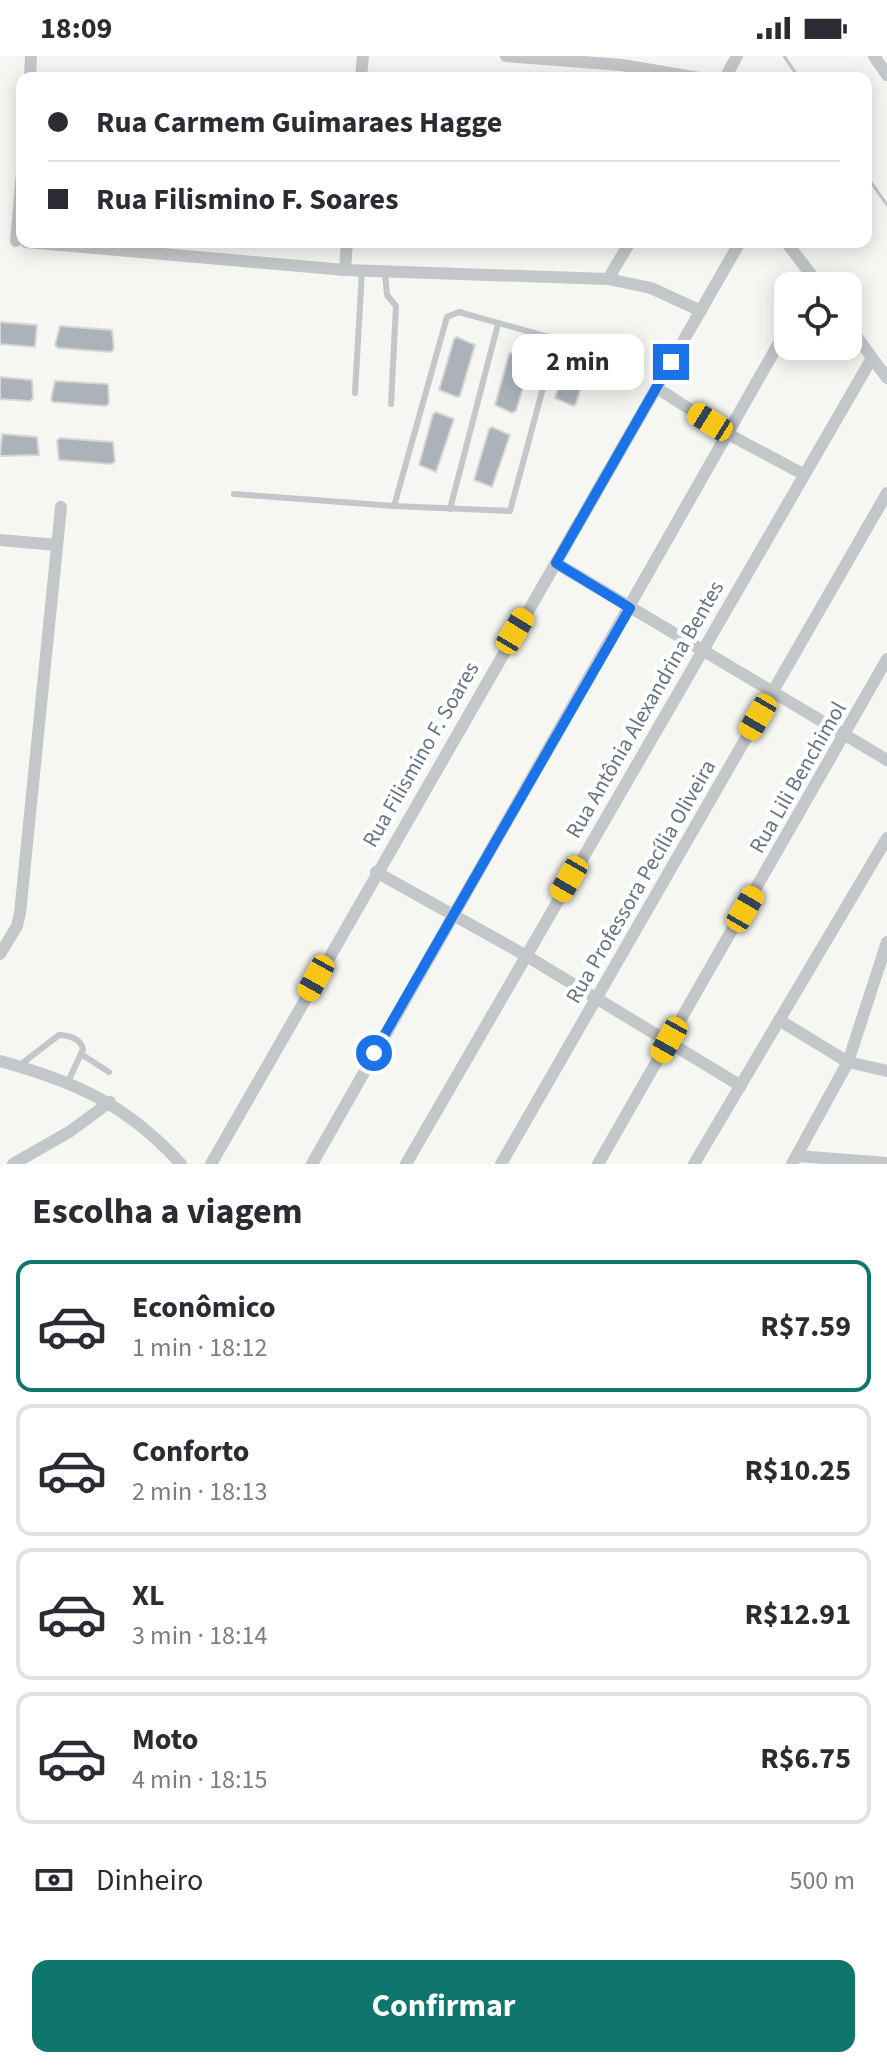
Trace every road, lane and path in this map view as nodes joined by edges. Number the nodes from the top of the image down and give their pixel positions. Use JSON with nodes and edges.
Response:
{"nodes":[{"id":1,"x":506,"y":56,"type":"edge"},
{"id":2,"x":517,"y":56,"type":"edge"},
{"id":3,"x":874,"y":56,"type":"edge"},
{"id":4,"x":622,"y":60,"type":"edge"},
{"id":5,"x":673,"y":72,"type":"edge"},
{"id":6,"x":887,"y":75,"type":"edge"},
{"id":7,"x":90,"y":248,"type":"edge"},
{"id":8,"x":347,"y":248,"type":"edge"},
{"id":9,"x":626,"y":248,"type":"edge"},
{"id":10,"x":737,"y":248,"type":"edge"},
{"id":11,"x":790,"y":248,"type":"edge"},
{"id":12,"x":345,"y":270,"type":"junction"},
{"id":13,"x":362,"y":270,"type":"junction"},
{"id":14,"x":385,"y":271,"type":"junction"},
{"id":15,"x":807,"y":272,"type":"edge"},
{"id":16,"x":608,"y":279,"type":"junction"},
{"id":17,"x":701,"y":311,"type":"junction"},
{"id":18,"x":498,"y":324,"type":"junction"},
{"id":19,"x":862,"y":344,"type":"edge"},
{"id":20,"x":774,"y":352,"type":"edge"},
{"id":21,"x":872,"y":358,"type":"junction"},
{"id":22,"x":887,"y":378,"type":"edge"},
{"id":23,"x":657,"y":388,"type":"junction"},
{"id":24,"x":355,"y":393,"type":"dead end"},
{"id":25,"x":391,"y":404,"type":"dead end"},
{"id":26,"x":728,"y":434,"type":"junction"},
{"id":27,"x":803,"y":474,"type":"junction"},
{"id":28,"x":887,"y":493,"type":"edge"},
{"id":29,"x":234,"y":494,"type":"dead end"},
{"id":30,"x":394,"y":506,"type":"junction"},
{"id":31,"x":61,"y":507,"type":"dead end"},
{"id":32,"x":450,"y":509,"type":"junction"},
{"id":33,"x":0,"y":540,"type":"edge"},
{"id":34,"x":57,"y":545,"type":"junction"},
{"id":35,"x":556,"y":563,"type":"junction"},
{"id":36,"x":630,"y":608,"type":"junction"},
{"id":37,"x":701,"y":650,"type":"junction"},
{"id":38,"x":887,"y":659,"type":"edge"},
{"id":39,"x":773,"y":692,"type":"junction"},
{"id":40,"x":844,"y":736,"type":"junction"},
{"id":41,"x":887,"y":760,"type":"edge"},
{"id":42,"x":887,"y":838,"type":"edge"},
{"id":43,"x":376,"y":872,"type":"junction"},
{"id":44,"x":452,"y":915,"type":"junction"},
{"id":45,"x":887,"y":942,"type":"edge"},
{"id":46,"x":0,"y":954,"type":"edge"},
{"id":47,"x":525,"y":955,"type":"junction"},
{"id":48,"x":872,"y":986,"type":"junction"},
{"id":49,"x":887,"y":987,"type":"edge"},
{"id":50,"x":595,"y":997,"type":"junction"},
{"id":51,"x":779,"y":1020,"type":"junction"},
{"id":52,"x":669,"y":1040,"type":"junction"},
{"id":53,"x":81,"y":1054,"type":"junction"},
{"id":54,"x":0,"y":1061,"type":"edge"},
{"id":55,"x":848,"y":1062,"type":"junction"},
{"id":56,"x":19,"y":1066,"type":"junction"},
{"id":57,"x":887,"y":1071,"type":"edge"},
{"id":58,"x":109,"y":1072,"type":"dead end"},
{"id":59,"x":68,"y":1082,"type":"junction"},
{"id":60,"x":741,"y":1086,"type":"junction"},
{"id":61,"x":110,"y":1102,"type":"junction"},
{"id":62,"x":795,"y":1160,"type":"edge"},
{"id":63,"x":887,"y":1163,"type":"edge"},
{"id":64,"x":13,"y":1164,"type":"edge"},
{"id":65,"x":181,"y":1164,"type":"edge"},
{"id":66,"x":211,"y":1164,"type":"edge"},
{"id":67,"x":312,"y":1164,"type":"edge"},
{"id":68,"x":406,"y":1164,"type":"edge"},
{"id":69,"x":501,"y":1164,"type":"edge"},
{"id":70,"x":598,"y":1164,"type":"edge"},
{"id":71,"x":694,"y":1164,"type":"edge"}],
"edges":[{"from":1,"to":2,"type":"street"},
{"from":2,"to":4,"type":"street"},
{"from":3,"to":6,"type":"street"},
{"from":4,"to":5,"type":"street"},
{"from":7,"to":12,"type":"street"},
{"from":8,"to":12,"type":"street"},
{"from":9,"to":16,"type":"street"},
{"from":10,"to":17,"type":"street","name":"Rua Filismino F. Soares"},
{"from":11,"to":15,"type":"street"},
{"from":12,"to":13,"type":"street"},
{"from":13,"to":14,"type":"street"},
{"from":13,"to":24,"type":"lane"},
{"from":14,"to":16,"type":"street"},
{"from":14,"to":25,"type":"lane"},
{"from":16,"to":17,"type":"street"},
{"from":17,"to":23,"type":"street","name":"Rua Filismino F. Soares"},
{"from":18,"to":30,"type":"lane"},
{"from":18,"to":32,"type":"lane"},
{"from":18,"to":32,"type":"lane"},
{"from":19,"to":21,"type":"street"},
{"from":20,"to":26,"type":"street"},
{"from":21,"to":22,"type":"street"},
{"from":21,"to":27,"type":"street","name":"Rua Antônia Alexandrina Bentes"},
{"from":23,"to":26,"type":"street"},
{"from":23,"to":35,"type":"street","name":"Rua Filismino F. Soares"},
{"from":26,"to":27,"type":"street"},
{"from":26,"to":36,"type":"street"},
{"from":27,"to":37,"type":"street","name":"Rua Antônia Alexandrina Bentes"},
{"from":28,"to":39,"type":"street","name":"Rua Professora Pecília Oliveira"},
{"from":29,"to":30,"type":"lane"},
{"from":30,"to":32,"type":"lane"},
{"from":31,"to":34,"type":"street"},
{"from":33,"to":34,"type":"street"},
{"from":34,"to":46,"type":"street"},
{"from":35,"to":36,"type":"street"},
{"from":35,"to":43,"type":"street","name":"Rua Filismino F. Soares"},
{"from":36,"to":37,"type":"street"},
{"from":36,"to":44,"type":"street"},
{"from":37,"to":39,"type":"street"},
{"from":37,"to":47,"type":"street","name":"Rua Antônia Alexandrina Bentes"},
{"from":38,"to":40,"type":"street","name":"Rua Lili Benchimol"},
{"from":39,"to":40,"type":"street"},
{"from":39,"to":50,"type":"street","name":"Rua Professora Pecília Oliveira"},
{"from":40,"to":41,"type":"street"},
{"from":40,"to":52,"type":"street","name":"Rua Lili Benchimol"},
{"from":42,"to":51,"type":"street"},
{"from":43,"to":44,"type":"street"},
{"from":43,"to":66,"type":"street","name":"Rua Filismino F. Soares"},
{"from":44,"to":47,"type":"street"},
{"from":44,"to":67,"type":"street"},
{"from":45,"to":48,"type":"street"},
{"from":47,"to":50,"type":"street"},
{"from":47,"to":68,"type":"street","name":"Rua Antônia Alexandrina Bentes"},
{"from":48,"to":49,"type":"street"},
{"from":48,"to":55,"type":"street"},
{"from":50,"to":52,"type":"street"},
{"from":50,"to":69,"type":"street","name":"Rua Professora Pecília Oliveira"},
{"from":51,"to":55,"type":"street"},
{"from":51,"to":60,"type":"street"},
{"from":52,"to":60,"type":"street"},
{"from":52,"to":70,"type":"street","name":"Rua Lili Benchimol"},
{"from":53,"to":56,"type":"lane"},
{"from":53,"to":58,"type":"lane"},
{"from":53,"to":59,"type":"lane"},
{"from":54,"to":56,"type":"street"},
{"from":55,"to":57,"type":"street"},
{"from":55,"to":62,"type":"street"},
{"from":56,"to":59,"type":"street"},
{"from":59,"to":61,"type":"street"},
{"from":60,"to":71,"type":"street"},
{"from":61,"to":64,"type":"street"},
{"from":61,"to":65,"type":"street"},
{"from":62,"to":63,"type":"street"}]}
